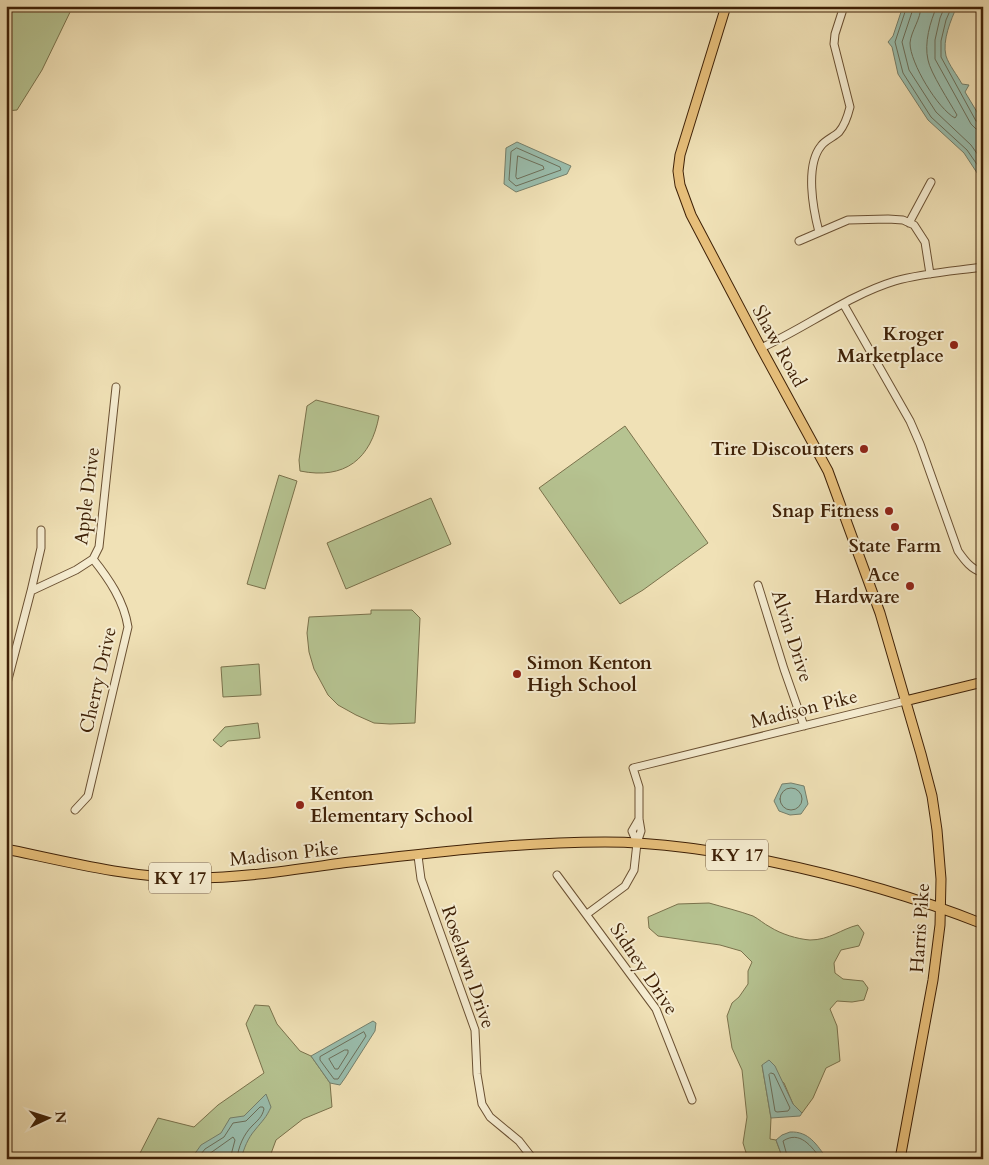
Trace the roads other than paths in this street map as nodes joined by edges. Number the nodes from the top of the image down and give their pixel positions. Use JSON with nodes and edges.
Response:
{"nodes":[{"id":1,"x":726,"y":6,"type":"edge"},
{"id":2,"x":844,"y":6,"type":"edge"},
{"id":3,"x":931,"y":182,"type":"dead end"},
{"id":4,"x":909,"y":223,"type":"junction"},
{"id":5,"x":819,"y":232,"type":"junction"},
{"id":6,"x":799,"y":240,"type":"dead end"},
{"id":7,"x":983,"y":266,"type":"edge"},
{"id":8,"x":930,"y":274,"type":"junction"},
{"id":9,"x":844,"y":305,"type":"junction"},
{"id":10,"x":761,"y":348,"type":"junction"},
{"id":11,"x":116,"y":387,"type":"dead end"},
{"id":12,"x":41,"y":530,"type":"dead end"},
{"id":13,"x":93,"y":559,"type":"junction"},
{"id":14,"x":983,"y":573,"type":"edge"},
{"id":15,"x":758,"y":585,"type":"dead end"},
{"id":16,"x":32,"y":591,"type":"junction"},
{"id":17,"x":983,"y":682,"type":"edge"},
{"id":18,"x":6,"y":687,"type":"edge"},
{"id":19,"x":905,"y":702,"type":"junction"},
{"id":20,"x":804,"y":726,"type":"junction"},
{"id":21,"x":633,"y":768,"type":"joint"},
{"id":22,"x":75,"y":810,"type":"dead end"},
{"id":23,"x":637,"y":843,"type":"junction"},
{"id":24,"x":6,"y":849,"type":"edge"},
{"id":25,"x":418,"y":856,"type":"junction"},
{"id":26,"x":557,"y":875,"type":"dead end"},
{"id":27,"x":941,"y":907,"type":"junction"},
{"id":28,"x":587,"y":914,"type":"junction"},
{"id":29,"x":983,"y":924,"type":"edge"},
{"id":30,"x":692,"y":1100,"type":"dead end"},
{"id":31,"x":533,"y":1159,"type":"edge"},
{"id":32,"x":900,"y":1159,"type":"edge"}],
"edges":[{"from":1,"to":10,"type":"main road","name":"Shaw Road"},
{"from":2,"to":5,"type":"street"},
{"from":3,"to":4,"type":"street"},
{"from":4,"to":5,"type":"street"},
{"from":4,"to":8,"type":"street"},
{"from":5,"to":6,"type":"street"},
{"from":7,"to":8,"type":"street"},
{"from":8,"to":9,"type":"street"},
{"from":9,"to":10,"type":"street"},
{"from":9,"to":14,"type":"street"},
{"from":10,"to":19,"type":"main road","name":"Shaw Road"},
{"from":11,"to":13,"type":"street","name":"Apple Drive"},
{"from":12,"to":16,"type":"street"},
{"from":13,"to":16,"type":"street","name":"Apple Drive"},
{"from":13,"to":22,"type":"street","name":"Cherry Drive"},
{"from":15,"to":20,"type":"street","name":"Alvin Drive"},
{"from":16,"to":18,"type":"street"},
{"from":17,"to":19,"type":"main road","name":"Madison Pike"},
{"from":19,"to":20,"type":"street","name":"Madison Pike"},
{"from":19,"to":27,"type":"main road","name":"Harris Pike"},
{"from":20,"to":21,"type":"street","name":"Madison Pike"},
{"from":21,"to":23,"type":"street","name":"Sidney Drive"},
{"from":23,"to":25,"type":"main road","number":"KY 17"},
{"from":23,"to":27,"type":"main road","number":"KY 17"},
{"from":23,"to":28,"type":"street","name":"Sidney Drive"},
{"from":24,"to":25,"type":"main road","name":"Madison Pike","number":"KY 17"},
{"from":25,"to":31,"type":"street","name":"Roselawn Drive"},
{"from":26,"to":28,"type":"street","name":"Sidney Drive"},
{"from":27,"to":29,"type":"main road","number":"KY 17"},
{"from":27,"to":32,"type":"main road","name":"Harris Pike"},
{"from":28,"to":30,"type":"street","name":"Sidney Drive"}]}
